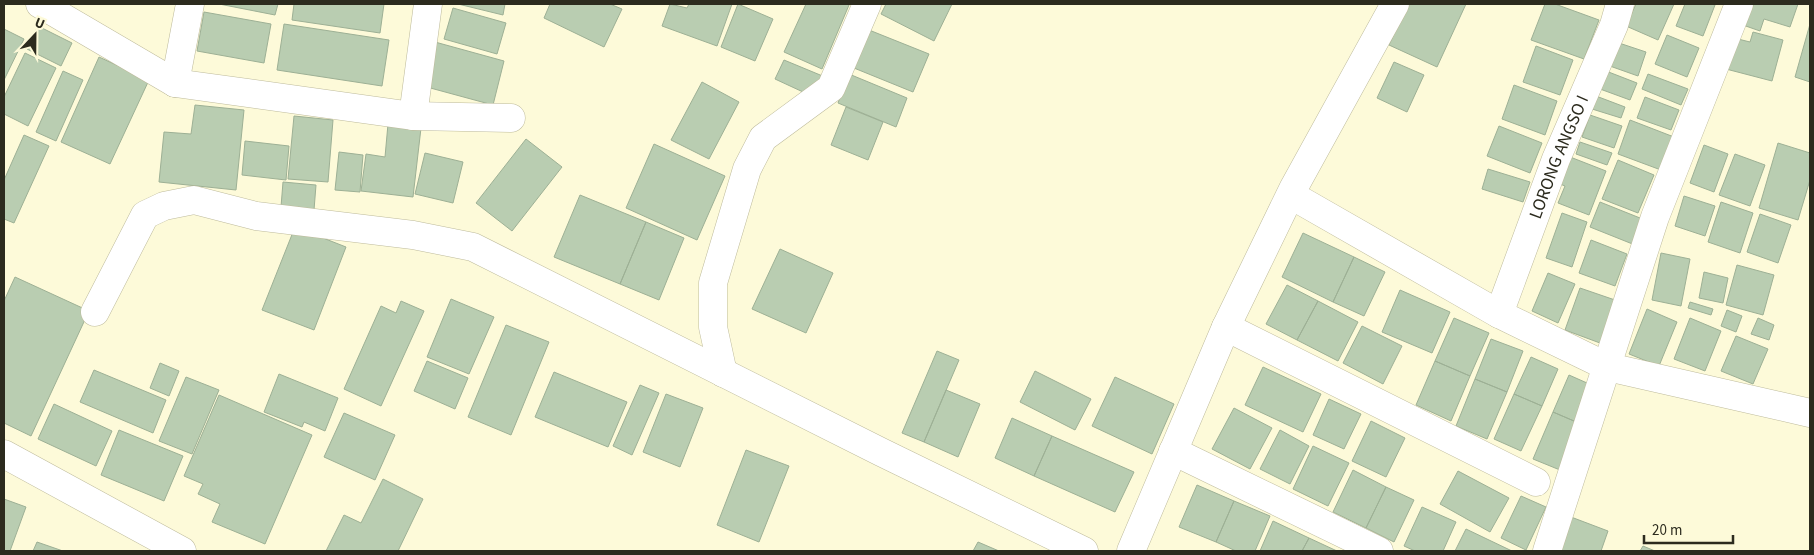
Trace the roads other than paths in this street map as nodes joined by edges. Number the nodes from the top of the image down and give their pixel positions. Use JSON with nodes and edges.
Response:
{"nodes":[{"id":1,"x":40,"y":4,"type":"edge"},
{"id":2,"x":428,"y":4,"type":"edge"},
{"id":3,"x":866,"y":4,"type":"edge"},
{"id":4,"x":1395,"y":4,"type":"edge"},
{"id":5,"x":1620,"y":4,"type":"edge"},
{"id":6,"x":1739,"y":4,"type":"edge"},
{"id":7,"x":185,"y":5,"type":"edge"},
{"id":8,"x":175,"y":83,"type":"junction"},
{"id":9,"x":413,"y":116,"type":"junction"},
{"id":10,"x":511,"y":118,"type":"dead end"},
{"id":11,"x":1291,"y":195,"type":"junction"},
{"id":12,"x":95,"y":312,"type":"dead end"},
{"id":13,"x":1499,"y":314,"type":"junction"},
{"id":14,"x":1226,"y":327,"type":"junction"},
{"id":15,"x":1608,"y":368,"type":"junction"},
{"id":16,"x":724,"y":373,"type":"junction"},
{"id":17,"x":1810,"y":413,"type":"edge"},
{"id":18,"x":1173,"y":451,"type":"junction"},
{"id":19,"x":4,"y":454,"type":"edge"},
{"id":20,"x":1536,"y":482,"type":"dead end"},
{"id":21,"x":182,"y":551,"type":"edge"},
{"id":22,"x":1084,"y":551,"type":"edge"},
{"id":23,"x":1131,"y":551,"type":"edge"},
{"id":24,"x":1379,"y":551,"type":"edge"},
{"id":25,"x":1548,"y":551,"type":"edge"}],
"edges":[{"from":1,"to":8,"type":"street"},
{"from":2,"to":9,"type":"street"},
{"from":3,"to":16,"type":"street"},
{"from":4,"to":11,"type":"street"},
{"from":5,"to":13,"type":"street","name":"LORONG ANGSO I"},
{"from":6,"to":15,"type":"street"},
{"from":7,"to":8,"type":"street"},
{"from":8,"to":9,"type":"street"},
{"from":9,"to":10,"type":"street"},
{"from":11,"to":13,"type":"street"},
{"from":11,"to":14,"type":"street"},
{"from":12,"to":16,"type":"street"},
{"from":13,"to":15,"type":"street"},
{"from":14,"to":18,"type":"street"},
{"from":14,"to":20,"type":"street"},
{"from":15,"to":17,"type":"street"},
{"from":15,"to":25,"type":"street"},
{"from":16,"to":22,"type":"street"},
{"from":18,"to":23,"type":"street"},
{"from":18,"to":24,"type":"street"},
{"from":19,"to":21,"type":"street"}]}
